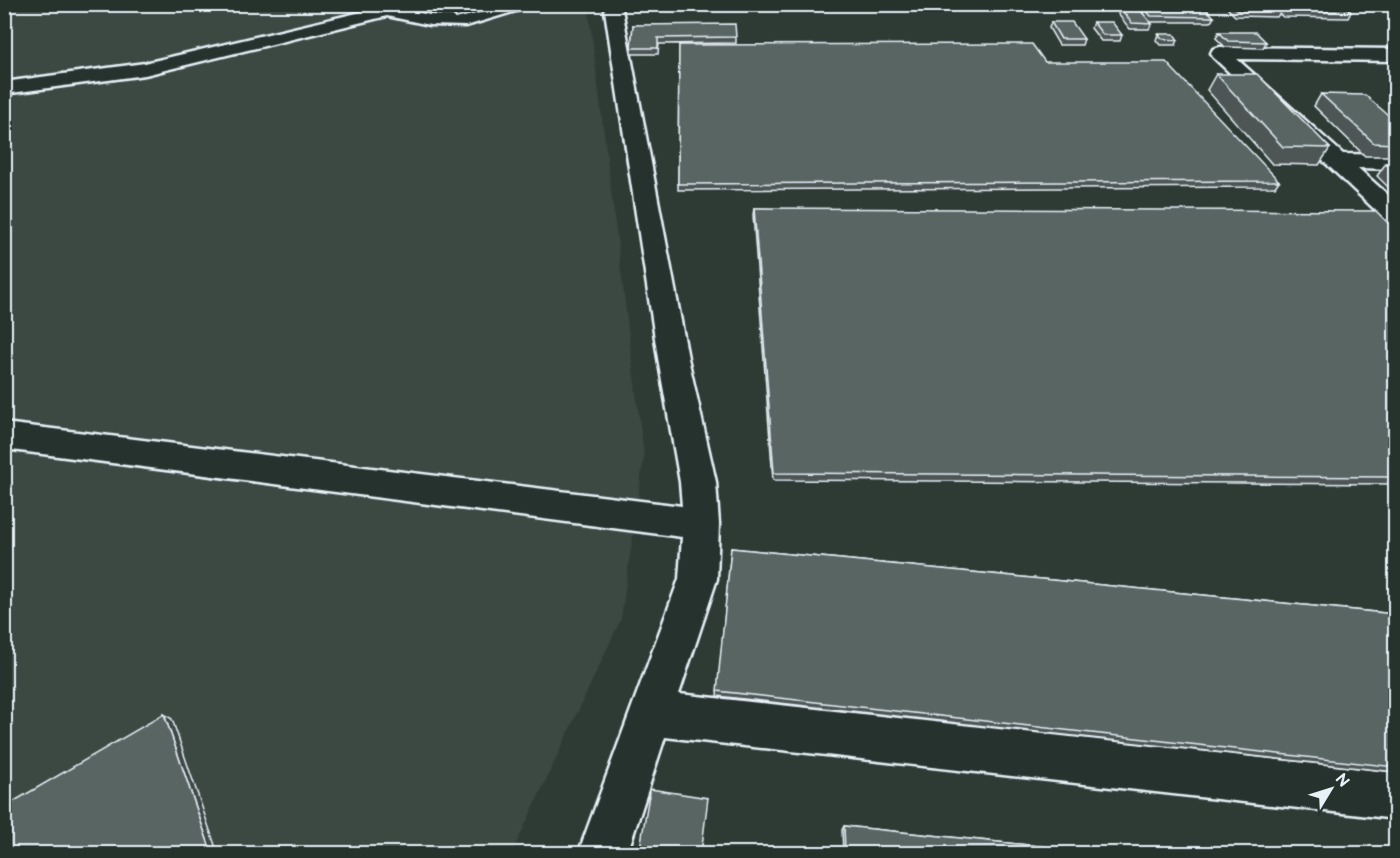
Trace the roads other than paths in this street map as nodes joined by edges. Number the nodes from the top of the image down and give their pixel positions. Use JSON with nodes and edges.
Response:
{"nodes":[{"id":1,"x":520,"y":4,"type":"edge"},
{"id":2,"x":612,"y":4,"type":"edge"},
{"id":3,"x":1395,"y":55,"type":"edge"},
{"id":4,"x":4,"y":88,"type":"edge"},
{"id":5,"x":1336,"y":161,"type":"junction"},
{"id":6,"x":1395,"y":162,"type":"edge"},
{"id":7,"x":1395,"y":216,"type":"edge"},
{"id":8,"x":4,"y":436,"type":"edge"},
{"id":9,"x":701,"y":524,"type":"junction"},
{"id":10,"x":650,"y":713,"type":"junction"},
{"id":11,"x":1395,"y":796,"type":"edge"},
{"id":12,"x":602,"y":854,"type":"edge"}],
"edges":[{"from":1,"to":4,"type":"street"},
{"from":2,"to":9,"type":"street"},
{"from":3,"to":5,"type":"street"},
{"from":5,"to":6,"type":"street"},
{"from":5,"to":7,"type":"street"},
{"from":8,"to":9,"type":"street"},
{"from":9,"to":10,"type":"street"},
{"from":10,"to":11,"type":"street"},
{"from":10,"to":12,"type":"street"}]}
